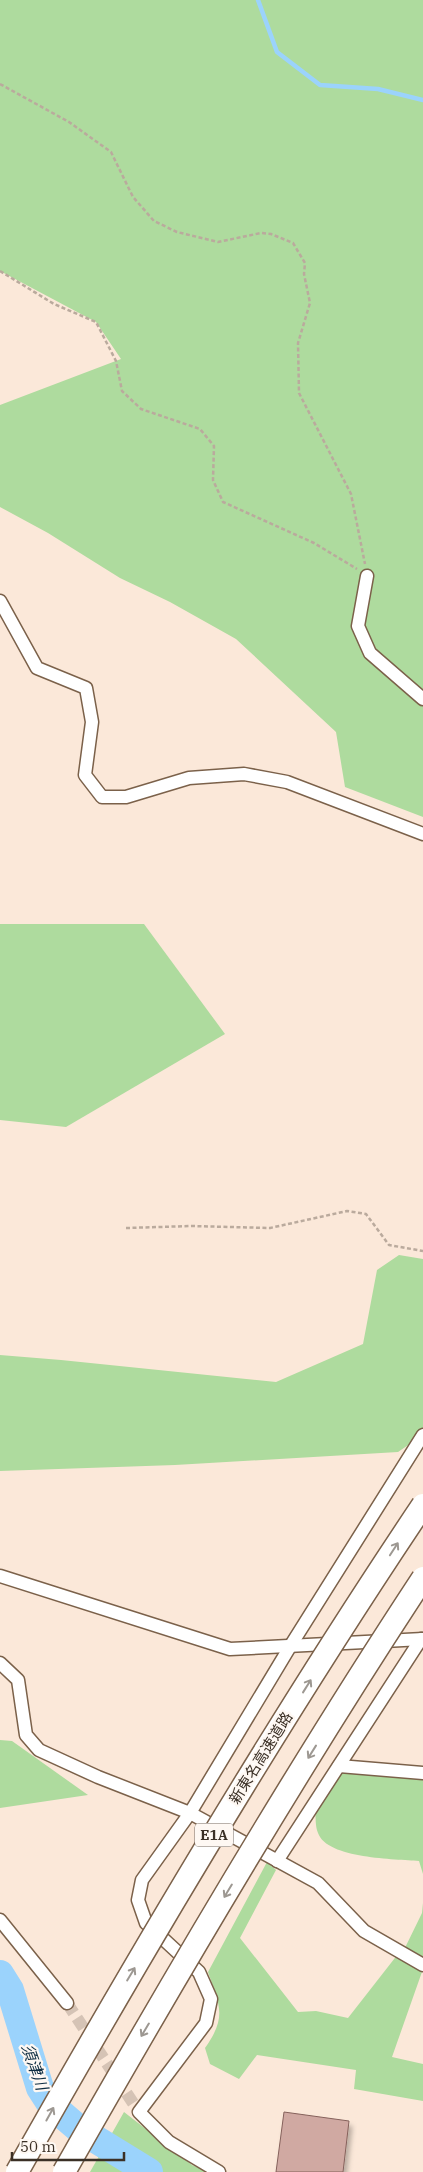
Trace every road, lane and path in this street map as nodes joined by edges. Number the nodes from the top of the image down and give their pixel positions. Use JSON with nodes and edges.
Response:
{"nodes":[{"id":1,"x":0,"y":84,"type":"edge"},
{"id":2,"x":0,"y":271,"type":"edge"},
{"id":3,"x":367,"y":576,"type":"junction"},
{"id":4,"x":0,"y":601,"type":"edge"},
{"id":5,"x":423,"y":698,"type":"edge"},
{"id":6,"x":423,"y":834,"type":"edge"},
{"id":7,"x":126,"y":1228,"type":"dead end"},
{"id":8,"x":423,"y":1251,"type":"edge"},
{"id":9,"x":423,"y":1435,"type":"edge"},
{"id":10,"x":423,"y":1505,"type":"edge"},
{"id":11,"x":0,"y":1576,"type":"edge"},
{"id":12,"x":423,"y":1578,"type":"edge"},
{"id":13,"x":422,"y":1639,"type":"edge"},
{"id":14,"x":291,"y":1645,"type":"junction"},
{"id":15,"x":0,"y":1663,"type":"edge"},
{"id":16,"x":339,"y":1766,"type":"junction"},
{"id":17,"x":423,"y":1772,"type":"edge"},
{"id":18,"x":190,"y":1813,"type":"junction"},
{"id":19,"x":277,"y":1861,"type":"junction"},
{"id":20,"x":0,"y":1920,"type":"edge"},
{"id":21,"x":423,"y":1964,"type":"edge"},
{"id":22,"x":67,"y":2003,"type":"tunnel mouth"},
{"id":23,"x":17,"y":2172,"type":"edge"},
{"id":24,"x":64,"y":2172,"type":"edge"},
{"id":25,"x":218,"y":2172,"type":"edge"}],
"edges":[{"from":1,"to":3,"type":"path"},
{"from":2,"to":3,"type":"path"},
{"from":3,"to":5,"type":"street"},
{"from":4,"to":6,"type":"street"},
{"from":7,"to":8,"type":"path"},
{"from":9,"to":14,"type":"street"},
{"from":23,"to":10,"type":"highway","name":"新東名高速道路","number":"E1A","one_way":true,"bridge":true},
{"from":11,"to":14,"type":"street"},
{"from":12,"to":24,"type":"highway","number":"E1A","one_way":true,"bridge":true},
{"from":13,"to":14,"type":"street"},
{"from":13,"to":16,"type":"street"},
{"from":14,"to":18,"type":"street"},
{"from":15,"to":18,"type":"street"},
{"from":16,"to":17,"type":"street"},
{"from":16,"to":19,"type":"street"},
{"from":18,"to":19,"type":"street"},
{"from":18,"to":25,"type":"street"},
{"from":19,"to":21,"type":"street"},
{"from":20,"to":22,"type":"street"}]}
